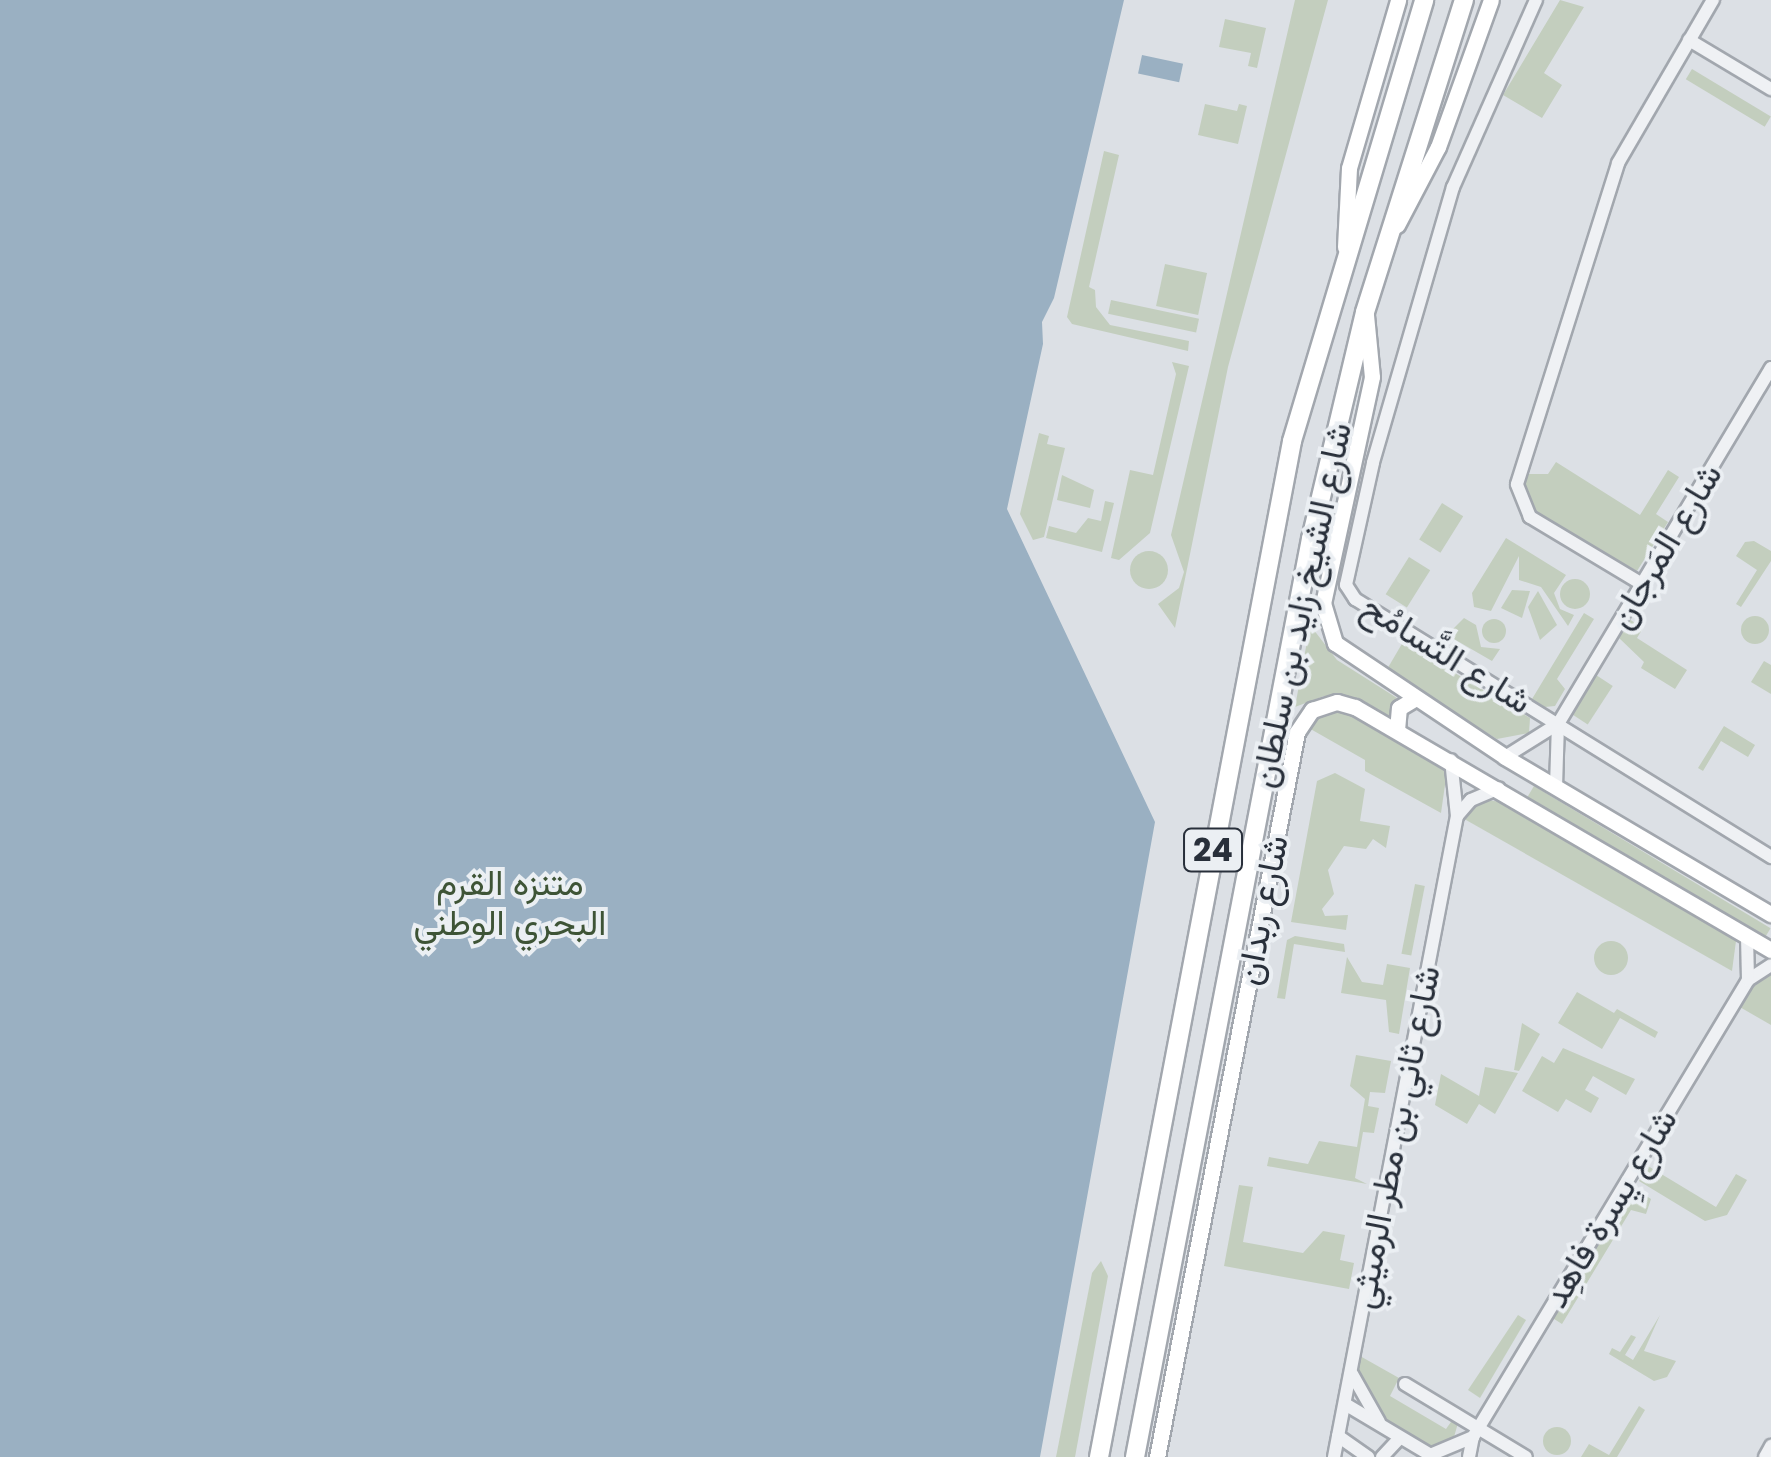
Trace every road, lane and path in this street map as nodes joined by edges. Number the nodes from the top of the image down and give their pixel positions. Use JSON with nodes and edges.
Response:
{"nodes":[{"id":1,"x":1398,"y":0,"type":"edge"},
{"id":2,"x":1424,"y":0,"type":"edge"},
{"id":3,"x":1464,"y":0,"type":"edge"},
{"id":4,"x":1492,"y":0,"type":"edge"},
{"id":5,"x":1536,"y":0,"type":"edge"},
{"id":6,"x":1713,"y":0,"type":"edge"},
{"id":7,"x":1689,"y":40,"type":"junction"},
{"id":8,"x":1771,"y":89,"type":"edge"},
{"id":9,"x":1386,"y":241,"type":"junction"},
{"id":10,"x":1345,"y":247,"type":"junction"},
{"id":11,"x":1365,"y":312,"type":"junction"},
{"id":12,"x":1771,"y":368,"type":"edge"},
{"id":13,"x":1642,"y":584,"type":"junction"},
{"id":14,"x":1414,"y":699,"type":"junction"},
{"id":15,"x":1558,"y":724,"type":"junction"},
{"id":16,"x":1398,"y":730,"type":"junction"},
{"id":17,"x":1504,"y":757,"type":"junction"},
{"id":18,"x":1451,"y":760,"type":"junction"},
{"id":19,"x":1556,"y":787,"type":"junction"},
{"id":20,"x":1501,"y":788,"type":"junction"},
{"id":21,"x":1457,"y":816,"type":"junction"},
{"id":22,"x":1771,"y":857,"type":"edge"},
{"id":23,"x":1766,"y":907,"type":"edge"},
{"id":24,"x":1748,"y":937,"type":"junction"},
{"id":25,"x":1771,"y":950,"type":"edge"},
{"id":26,"x":1771,"y":965,"type":"edge"},
{"id":27,"x":1748,"y":980,"type":"junction"},
{"id":28,"x":1352,"y":1372,"type":"junction"},
{"id":29,"x":1405,"y":1384,"type":"dead end"},
{"id":30,"x":1345,"y":1404,"type":"junction"},
{"id":31,"x":1380,"y":1424,"type":"junction"},
{"id":32,"x":1475,"y":1432,"type":"junction"},
{"id":33,"x":1338,"y":1436,"type":"junction"},
{"id":34,"x":1400,"y":1438,"type":"junction"},
{"id":35,"x":1771,"y":1446,"type":"edge"},
{"id":36,"x":1432,"y":1456,"type":"edge"},
{"id":37,"x":1099,"y":1457,"type":"edge"},
{"id":38,"x":1135,"y":1457,"type":"edge"},
{"id":39,"x":1157,"y":1457,"type":"edge"},
{"id":40,"x":1334,"y":1457,"type":"edge"},
{"id":41,"x":1368,"y":1457,"type":"edge"},
{"id":42,"x":1382,"y":1457,"type":"edge"},
{"id":43,"x":1469,"y":1457,"type":"edge"},
{"id":44,"x":1526,"y":1457,"type":"edge"},
{"id":45,"x":1764,"y":1457,"type":"edge"}],
"edges":[{"from":1,"to":10,"type":"main road"},
{"from":2,"to":10,"type":"highway","name":"شارع الشيخ زايد بن سلطان","number":"24"},
{"from":3,"to":9,"type":"highway","name":"شارع الشيخ زايد بن سلطان","number":"24"},
{"from":4,"to":9,"type":"main road"},
{"from":5,"to":15,"type":"street","name":"شارع التَّسامُح"},
{"from":6,"to":7,"type":"street"},
{"from":7,"to":8,"type":"street"},
{"from":7,"to":13,"type":"street"},
{"from":9,"to":11,"type":"highway","name":"شارع الشيخ زايد بن سلطان","number":"24"},
{"from":10,"to":37,"type":"highway","name":"شارع الشيخ زايد بن سلطان","number":"24"},
{"from":11,"to":14,"type":"main road"},
{"from":11,"to":38,"type":"highway","name":"شارع الشيخ زايد بن سلطان","number":"24"},
{"from":12,"to":13,"type":"street","name":"شارع المَرجان"},
{"from":13,"to":15,"type":"street","name":"شارع المَرجان"},
{"from":14,"to":16,"type":"main road"},
{"from":14,"to":17,"type":"main road"},
{"from":15,"to":17,"type":"street","name":"شارع المَرجان"},
{"from":15,"to":19,"type":"street","name":"شارع المَرجان"},
{"from":15,"to":22,"type":"street","name":"شارع التَّسامُح"},
{"from":16,"to":18,"type":"main road","name":"شارع ربدان"},
{"from":16,"to":39,"type":"main road","name":"شارع ربدان"},
{"from":17,"to":19,"type":"main road"},
{"from":18,"to":20,"type":"main road","name":"شارع ربدان"},
{"from":18,"to":21,"type":"street","name":"شارع ثاني بن مطر الرميثي"},
{"from":19,"to":23,"type":"main road"},
{"from":20,"to":21,"type":"street"},
{"from":20,"to":24,"type":"main road","name":"شارع ربدان"},
{"from":21,"to":28,"type":"street","name":"شارع ثاني بن مطر الرميثي"},
{"from":24,"to":25,"type":"main road","name":"شارع ربدان"},
{"from":24,"to":27,"type":"street"},
{"from":26,"to":27,"type":"street","name":"شارع يِسرة فاهِد"},
{"from":27,"to":32,"type":"street","name":"شارع يِسرة فاهِد"},
{"from":28,"to":30,"type":"street","name":"شارع ثاني بن مطر الرميثي"},
{"from":28,"to":31,"type":"street"},
{"from":29,"to":32,"type":"street"},
{"from":30,"to":31,"type":"street"},
{"from":30,"to":33,"type":"street","name":"شارع ثاني بن مطر الرميثي"},
{"from":31,"to":34,"type":"street"},
{"from":32,"to":36,"type":"street"},
{"from":32,"to":43,"type":"street","name":"شارع يِسرة فاهِد"},
{"from":32,"to":44,"type":"street"},
{"from":33,"to":40,"type":"street","name":"شارع ثاني بن مطر الرميثي"},
{"from":33,"to":41,"type":"street"},
{"from":34,"to":36,"type":"street"},
{"from":34,"to":42,"type":"street"},
{"from":35,"to":45,"type":"street"}]}
